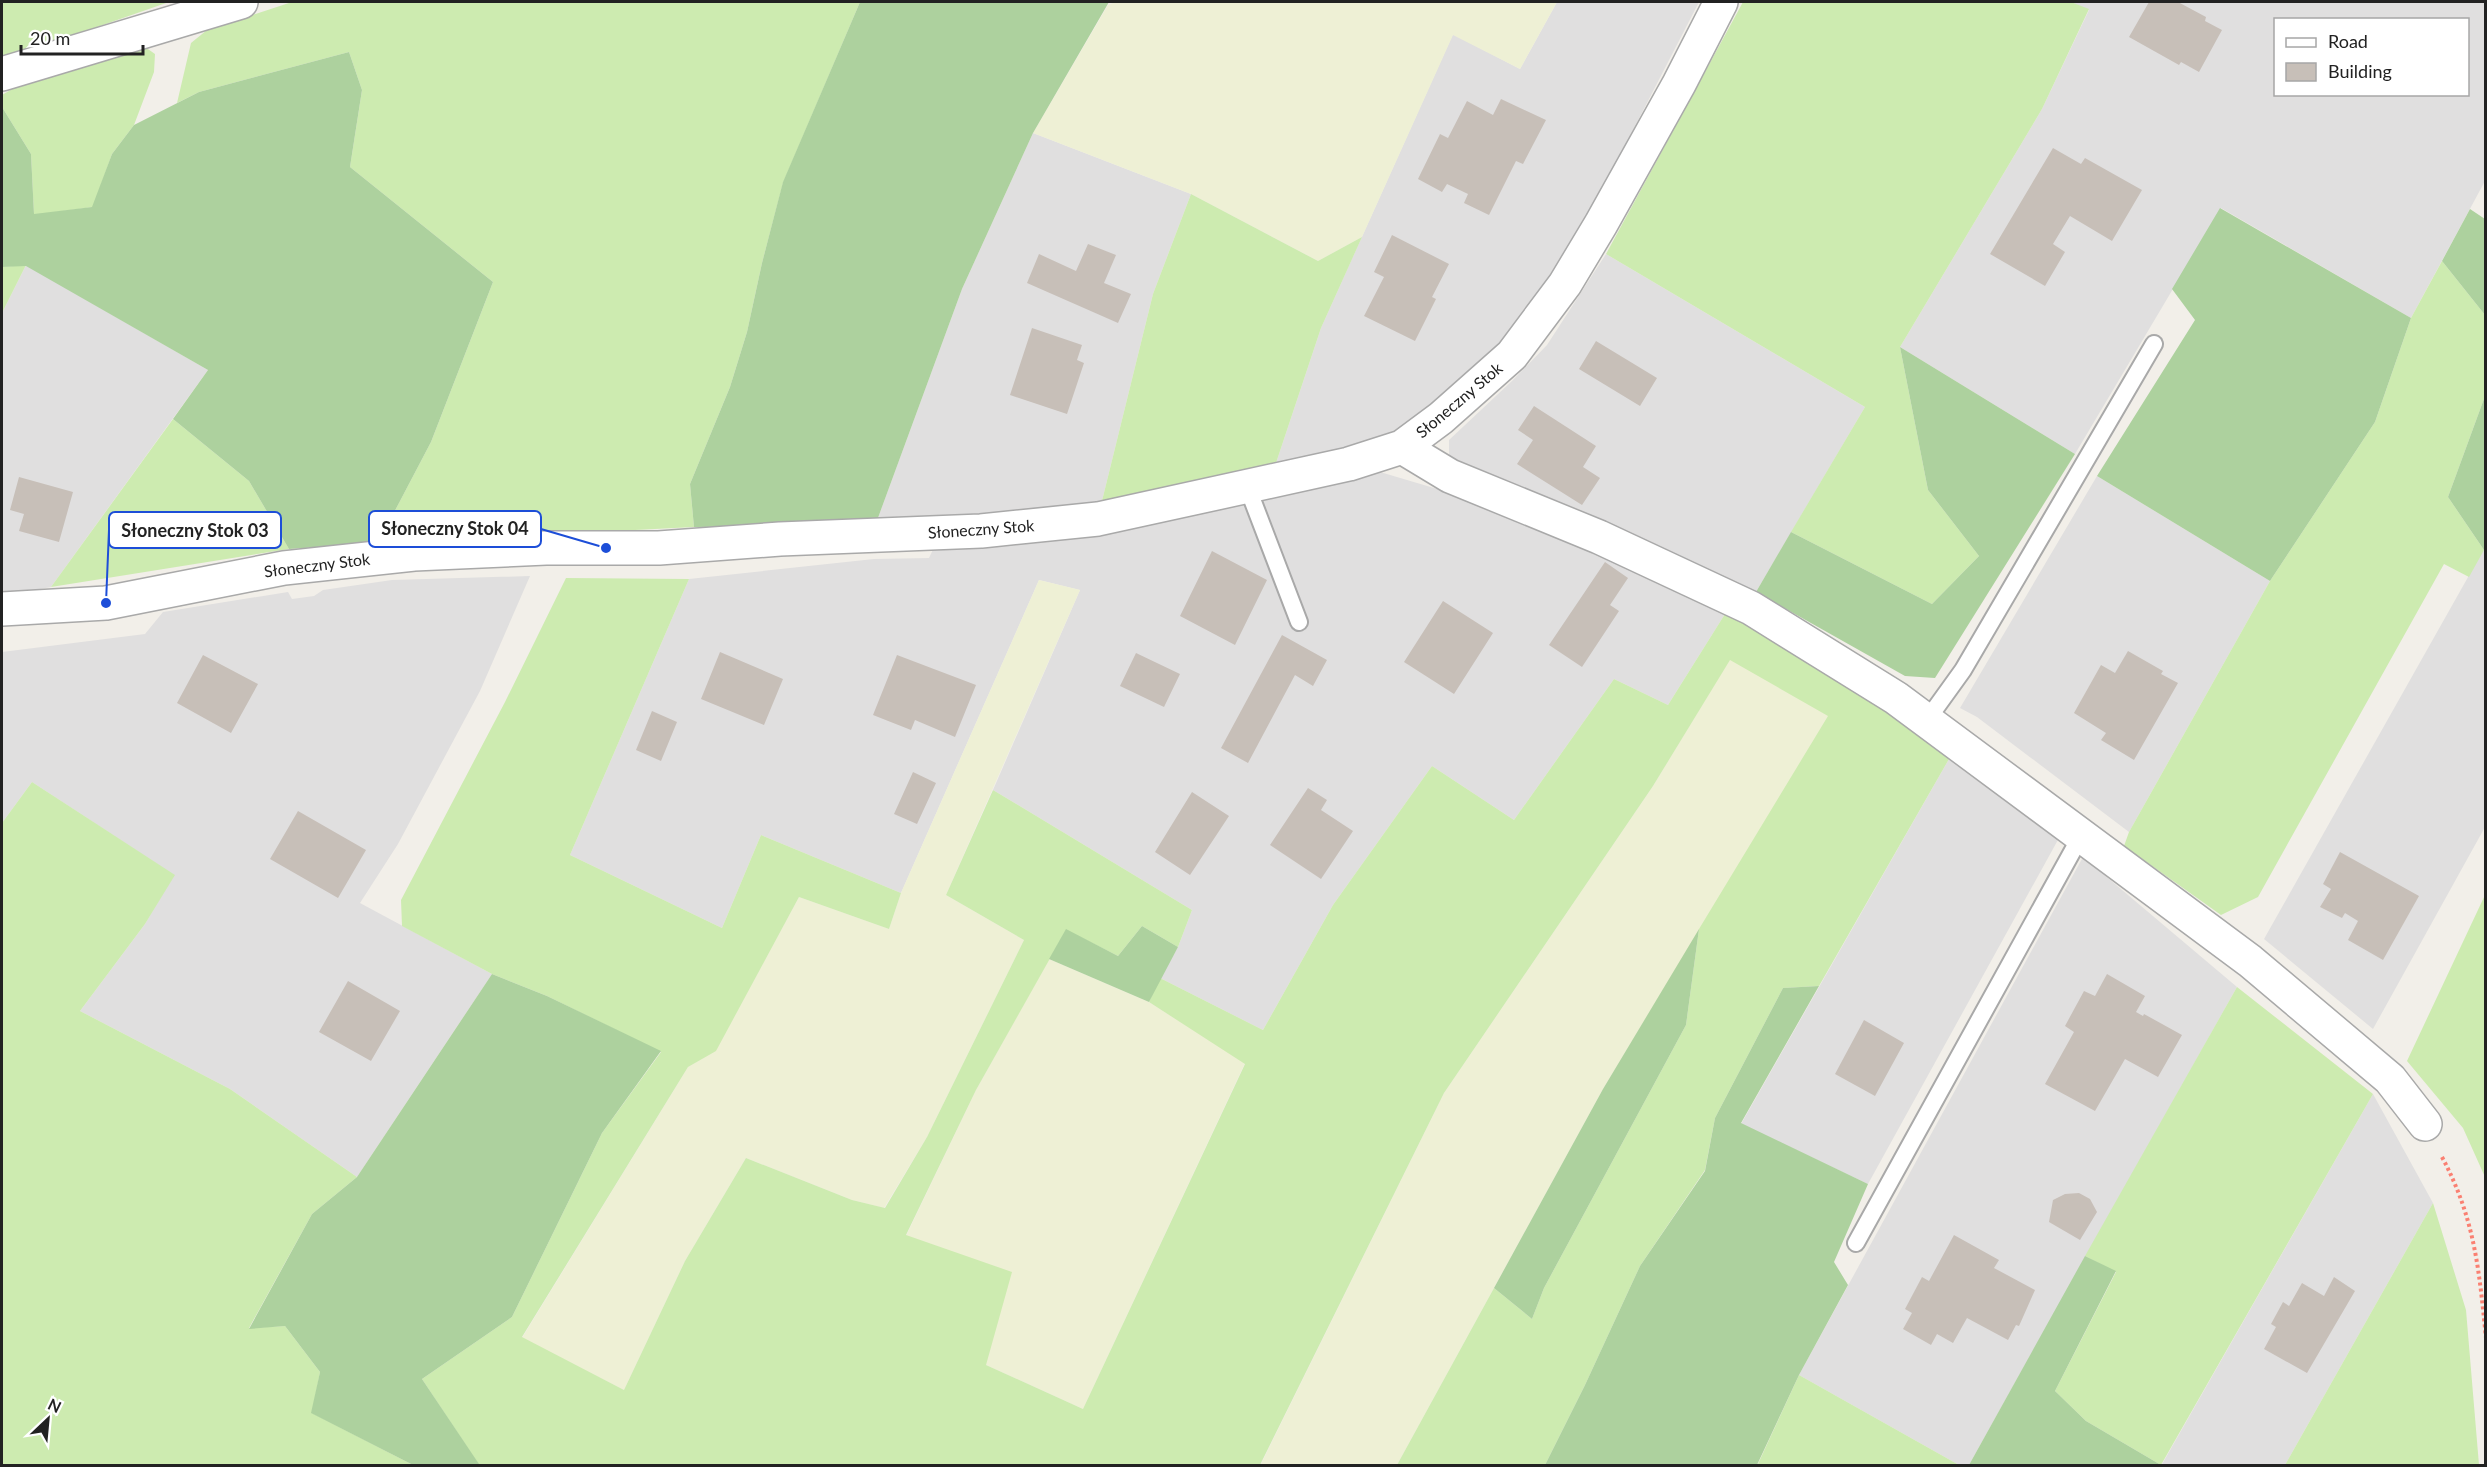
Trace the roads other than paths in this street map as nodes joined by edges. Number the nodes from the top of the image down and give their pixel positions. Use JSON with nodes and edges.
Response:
{"nodes":[{"id":1,"x":241,"y":2,"type":"edge"},
{"id":2,"x":1721,"y":2,"type":"edge"},
{"id":3,"x":2,"y":74,"type":"edge"},
{"id":4,"x":2154,"y":344,"type":"dead end"},
{"id":5,"x":1402,"y":447,"type":"junction"},
{"id":6,"x":1247,"y":486,"type":"junction"},
{"id":7,"x":2,"y":609,"type":"edge"},
{"id":8,"x":1299,"y":622,"type":"dead end"},
{"id":9,"x":1927,"y":720,"type":"junction"},
{"id":10,"x":2082,"y":834,"type":"junction"},
{"id":11,"x":2425,"y":1124,"type":"road end"},
{"id":12,"x":1856,"y":1243,"type":"dead end"}],
"edges":[{"from":1,"to":3,"type":"street"},
{"from":2,"to":5,"type":"street","name":"Słoneczny Stok"},
{"from":4,"to":9,"type":"lane"},
{"from":5,"to":6,"type":"street","name":"Słoneczny Stok"},
{"from":5,"to":9,"type":"street"},
{"from":6,"to":7,"type":"street","name":"Słoneczny Stok"},
{"from":6,"to":8,"type":"lane"},
{"from":9,"to":10,"type":"street"},
{"from":10,"to":11,"type":"street"},
{"from":10,"to":12,"type":"lane"}]}
